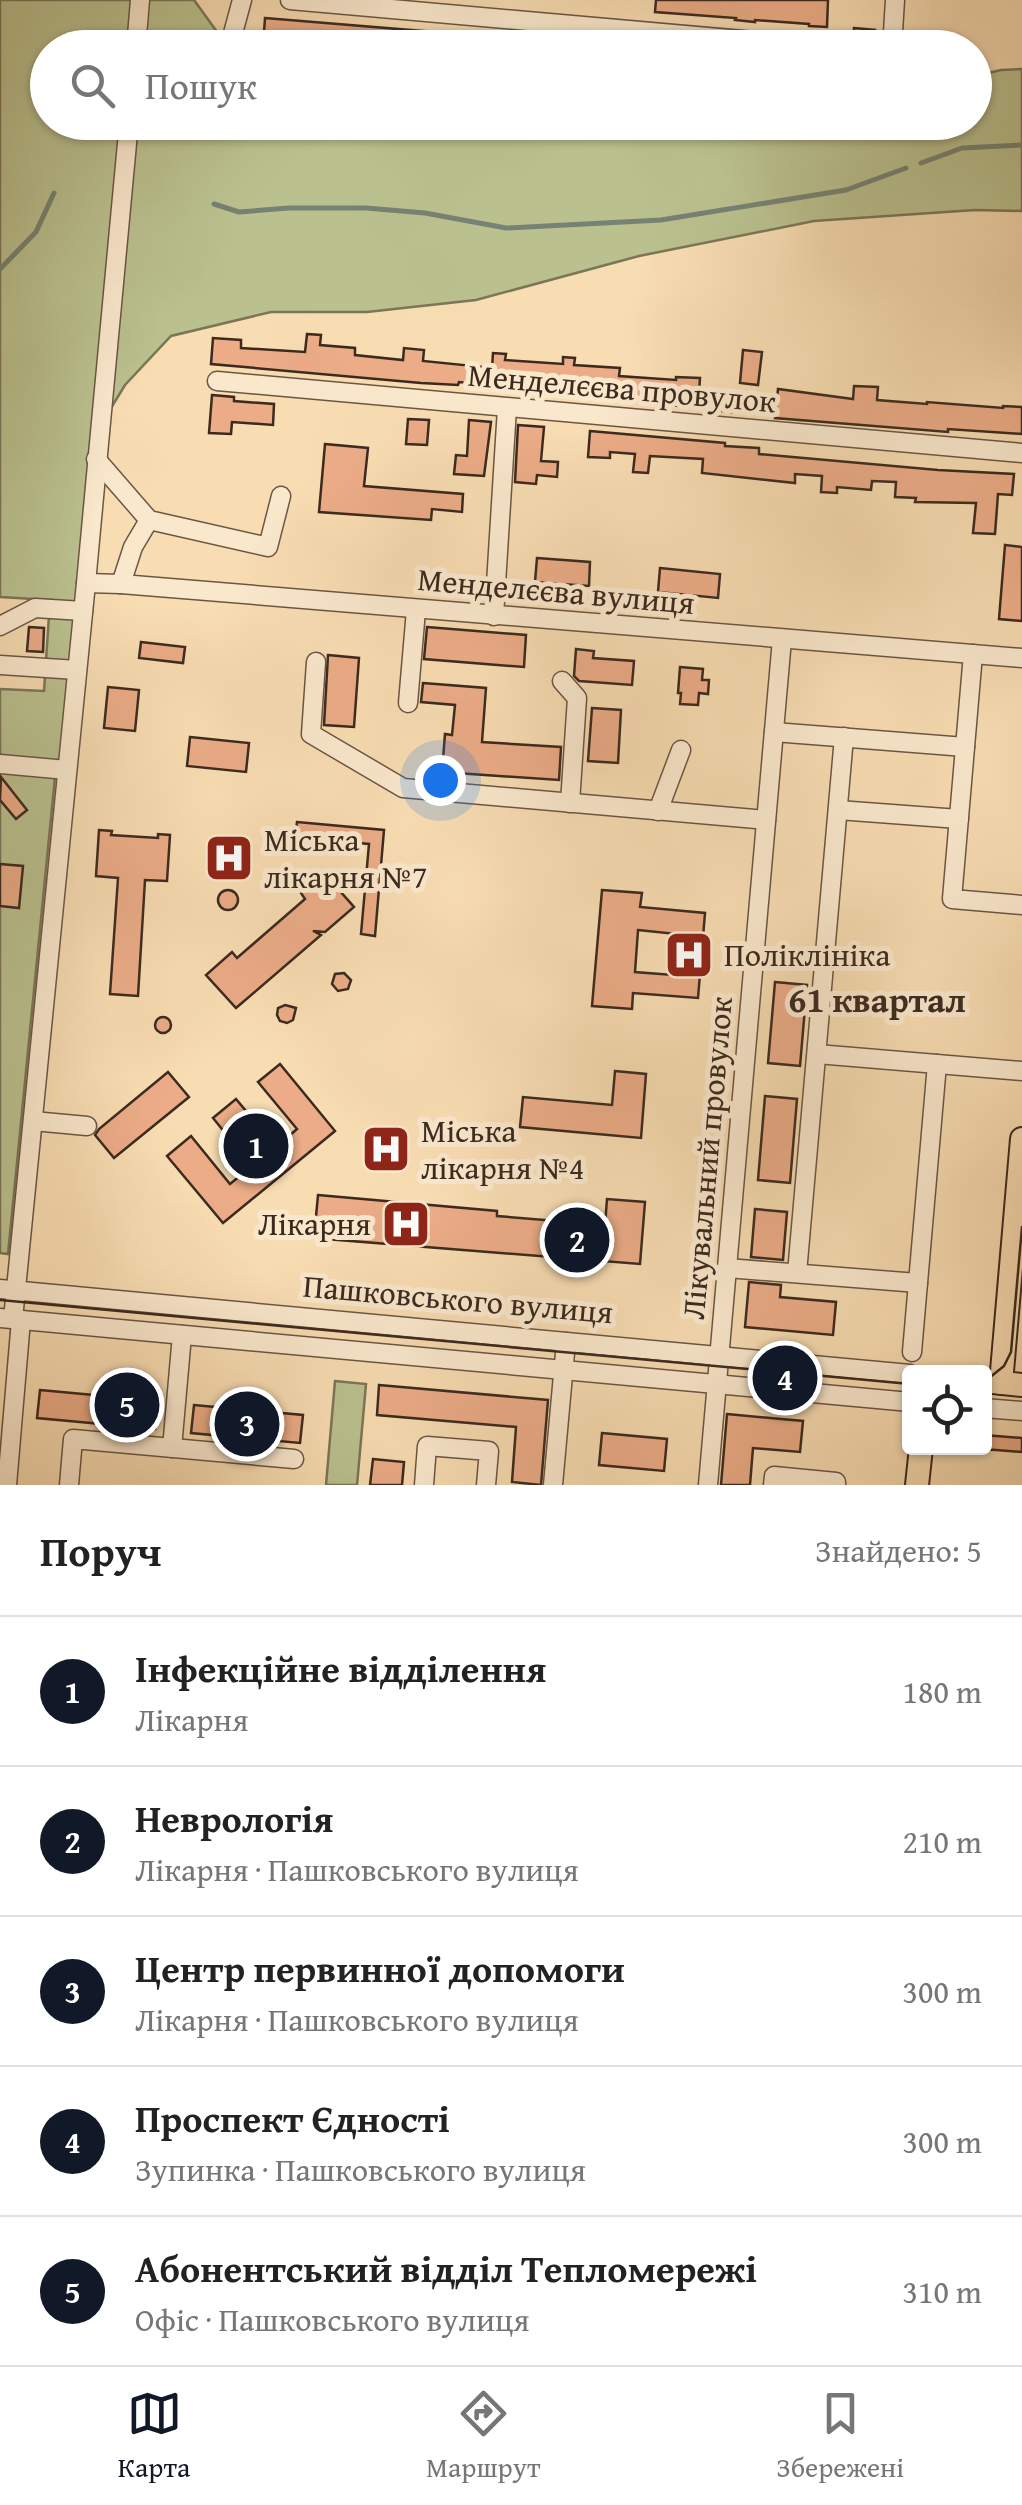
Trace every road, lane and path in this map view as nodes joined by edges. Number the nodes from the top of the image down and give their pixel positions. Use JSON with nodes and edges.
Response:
{"nodes":[{"id":1,"x":140,"y":0,"type":"edge"},
{"id":2,"x":242,"y":0,"type":"edge"},
{"id":3,"x":290,"y":0,"type":"edge"},
{"id":4,"x":896,"y":0,"type":"edge"},
{"id":5,"x":138,"y":30,"type":"edge"},
{"id":6,"x":234,"y":30,"type":"edge"},
{"id":7,"x":629,"y":30,"type":"edge"},
{"id":8,"x":894,"y":30,"type":"edge"},
{"id":9,"x":126,"y":140,"type":"edge"},
{"id":10,"x":216,"y":381,"type":"dead end"},
{"id":11,"x":507,"y":408,"type":"junction"},
{"id":12,"x":1022,"y":453,"type":"edge"},
{"id":13,"x":96,"y":458,"type":"junction"},
{"id":14,"x":281,"y":496,"type":"dead end"},
{"id":15,"x":149,"y":520,"type":"junction"},
{"id":16,"x":86,"y":583,"type":"junction"},
{"id":17,"x":121,"y":584,"type":"junction"},
{"id":18,"x":416,"y":610,"type":"junction"},
{"id":19,"x":83,"y":611,"type":"junction"},
{"id":20,"x":494,"y":616,"type":"junction"},
{"id":21,"x":0,"y":626,"type":"edge"},
{"id":22,"x":782,"y":639,"type":"junction"},
{"id":23,"x":973,"y":654,"type":"junction"},
{"id":24,"x":1022,"y":658,"type":"edge"},
{"id":25,"x":316,"y":662,"type":"dead end"},
{"id":26,"x":0,"y":665,"type":"edge"},
{"id":27,"x":77,"y":670,"type":"junction"},
{"id":28,"x":562,"y":681,"type":"dead end"},
{"id":29,"x":408,"y":703,"type":"dead end"},
{"id":30,"x":774,"y":732,"type":"junction"},
{"id":31,"x":844,"y":737,"type":"junction"},
{"id":32,"x":965,"y":747,"type":"junction"},
{"id":33,"x":681,"y":750,"type":"dead end"},
{"id":34,"x":0,"y":764,"type":"edge"},
{"id":35,"x":67,"y":770,"type":"junction"},
{"id":36,"x":570,"y":803,"type":"junction"},
{"id":37,"x":838,"y":810,"type":"junction"},
{"id":38,"x":658,"y":811,"type":"junction"},
{"id":39,"x":959,"y":819,"type":"junction"},
{"id":40,"x":766,"y":820,"type":"junction"},
{"id":41,"x":1022,"y":904,"type":"edge"},
{"id":42,"x":816,"y":1054,"type":"junction"},
{"id":43,"x":938,"y":1064,"type":"junction"},
{"id":44,"x":1022,"y":1070,"type":"edge"},
{"id":45,"x":33,"y":1120,"type":"junction"},
{"id":46,"x":88,"y":1126,"type":"dead end"},
{"id":47,"x":1022,"y":1140,"type":"edge"},
{"id":48,"x":727,"y":1268,"type":"junction"},
{"id":49,"x":798,"y":1273,"type":"junction"},
{"id":50,"x":918,"y":1283,"type":"junction"},
{"id":51,"x":8,"y":1290,"type":"edge"},
{"id":52,"x":1015,"y":1293,"type":"edge"},
{"id":53,"x":11,"y":1319,"type":"edge"},
{"id":54,"x":182,"y":1335,"type":"junction"},
{"id":55,"x":566,"y":1342,"type":"junction"},
{"id":56,"x":912,"y":1352,"type":"dead end"},
{"id":57,"x":720,"y":1356,"type":"junction"},
{"id":58,"x":564,"y":1370,"type":"junction"},
{"id":59,"x":902,"y":1373,"type":"edge"},
{"id":60,"x":717,"y":1384,"type":"junction"},
{"id":61,"x":1007,"y":1385,"type":"edge"},
{"id":62,"x":902,"y":1401,"type":"edge"},
{"id":63,"x":992,"y":1408,"type":"edge"},
{"id":64,"x":992,"y":1409,"type":"edge"},
{"id":65,"x":7,"y":1410,"type":"edge"},
{"id":66,"x":1021,"y":1412,"type":"edge"},
{"id":67,"x":172,"y":1448,"type":"junction"},
{"id":68,"x":920,"y":1455,"type":"edge"},
{"id":69,"x":294,"y":1459,"type":"dead end"},
{"id":70,"x":7,"y":1485,"type":"edge"},
{"id":71,"x":69,"y":1485,"type":"edge"},
{"id":72,"x":424,"y":1485,"type":"edge"},
{"id":73,"x":486,"y":1485,"type":"edge"},
{"id":74,"x":554,"y":1485,"type":"edge"},
{"id":75,"x":708,"y":1485,"type":"edge"},
{"id":76,"x":773,"y":1485,"type":"edge"},
{"id":77,"x":836,"y":1485,"type":"edge"},
{"id":78,"x":918,"y":1485,"type":"edge"}],
"edges":[{"from":1,"to":5,"type":"street"},
{"from":2,"to":6,"type":"street"},
{"from":3,"to":7,"type":"street"},
{"from":4,"to":8,"type":"street"},
{"from":9,"to":13,"type":"street"},
{"from":10,"to":11,"type":"street","name":"Менделєєва провулок"},
{"from":11,"to":12,"type":"street","name":"Менделєєва провулок"},
{"from":11,"to":20,"type":"street"},
{"from":13,"to":15,"type":"street"},
{"from":13,"to":16,"type":"street"},
{"from":14,"to":15,"type":"street"},
{"from":15,"to":17,"type":"street"},
{"from":16,"to":17,"type":"street","name":"Менделєєва вулиця"},
{"from":16,"to":19,"type":"street"},
{"from":17,"to":18,"type":"street","name":"Менделєєва вулиця"},
{"from":18,"to":20,"type":"street","name":"Менделєєва вулиця"},
{"from":18,"to":29,"type":"street"},
{"from":19,"to":21,"type":"street"},
{"from":19,"to":27,"type":"street"},
{"from":20,"to":22,"type":"street","name":"Менделєєва вулиця"},
{"from":22,"to":23,"type":"street","name":"Менделєєва вулиця"},
{"from":22,"to":30,"type":"street","name":"Лікувальний провулок"},
{"from":23,"to":24,"type":"street","name":"Менделєєва вулиця"},
{"from":23,"to":32,"type":"street"},
{"from":25,"to":36,"type":"street"},
{"from":26,"to":27,"type":"street"},
{"from":27,"to":35,"type":"street"},
{"from":28,"to":36,"type":"street"},
{"from":30,"to":31,"type":"street"},
{"from":30,"to":40,"type":"street","name":"Лікувальний провулок"},
{"from":31,"to":32,"type":"street"},
{"from":31,"to":37,"type":"street"},
{"from":32,"to":39,"type":"street"},
{"from":33,"to":38,"type":"street"},
{"from":34,"to":35,"type":"street"},
{"from":35,"to":45,"type":"street"},
{"from":36,"to":38,"type":"street"},
{"from":37,"to":39,"type":"street"},
{"from":37,"to":42,"type":"street"},
{"from":38,"to":40,"type":"street"},
{"from":39,"to":41,"type":"street"},
{"from":40,"to":48,"type":"street","name":"Лікувальний провулок"},
{"from":42,"to":43,"type":"street"},
{"from":42,"to":49,"type":"street"},
{"from":43,"to":44,"type":"street"},
{"from":43,"to":50,"type":"street"},
{"from":45,"to":46,"type":"street"},
{"from":45,"to":51,"type":"street"},
{"from":47,"to":52,"type":"main road"},
{"from":48,"to":49,"type":"street"},
{"from":48,"to":57,"type":"street","name":"Лікувальний провулок"},
{"from":49,"to":50,"type":"street"},
{"from":50,"to":56,"type":"street"},
{"from":51,"to":53,"type":"street"},
{"from":51,"to":55,"type":"street","name":"Пашковського вулиця"},
{"from":52,"to":61,"type":"main road"},
{"from":53,"to":54,"type":"street","name":"Пашковського вулиця"},
{"from":53,"to":65,"type":"street"},
{"from":54,"to":58,"type":"street","name":"Пашковського вулиця"},
{"from":54,"to":67,"type":"street"},
{"from":55,"to":57,"type":"street","name":"Пашковського вулиця"},
{"from":55,"to":58,"type":"street"},
{"from":57,"to":59,"type":"street","name":"Пашковського вулиця"},
{"from":57,"to":60,"type":"street","name":"Лікувальний провулок"},
{"from":58,"to":60,"type":"street","name":"Пашковського вулиця"},
{"from":58,"to":74,"type":"street"},
{"from":60,"to":62,"type":"street","name":"Пашковського вулиця"},
{"from":60,"to":75,"type":"street","name":"Лікувальний провулок"},
{"from":61,"to":63,"type":"street"},
{"from":61,"to":66,"type":"street"},
{"from":64,"to":66,"type":"street"},
{"from":65,"to":70,"type":"street"},
{"from":67,"to":69,"type":"street"},
{"from":67,"to":71,"type":"street"},
{"from":68,"to":78,"type":"main road"},
{"from":72,"to":73,"type":"street"},
{"from":76,"to":77,"type":"street"}]}
